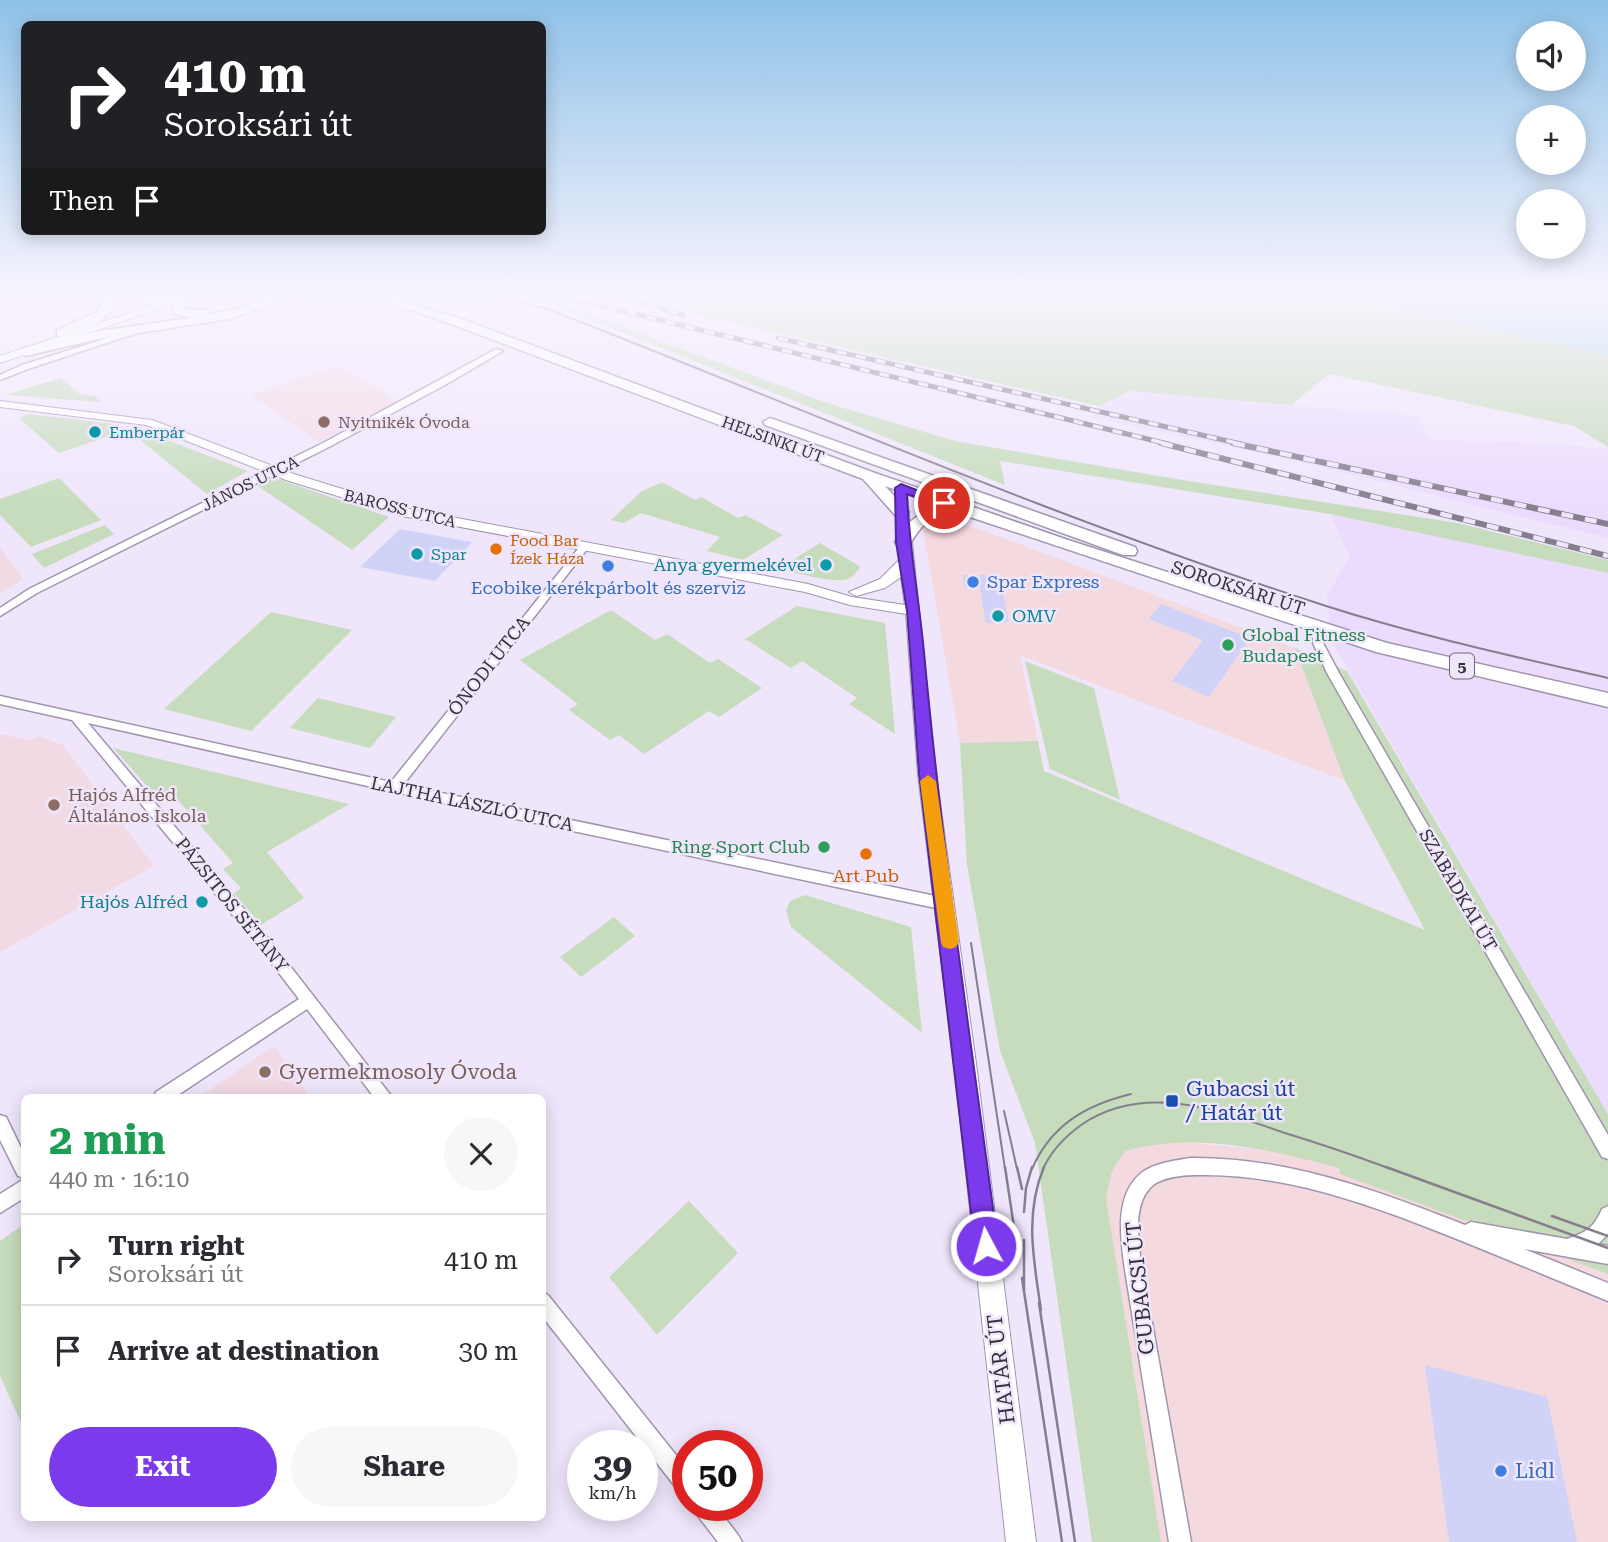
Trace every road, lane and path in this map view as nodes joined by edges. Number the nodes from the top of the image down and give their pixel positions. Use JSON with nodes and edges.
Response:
{"nodes":[{"id":1,"x":31,"y":365,"type":"edge"},
{"id":2,"x":475,"y":365,"type":"edge"},
{"id":3,"x":573,"y":365,"type":"edge"},
{"id":4,"x":610,"y":365,"type":"edge"},
{"id":5,"x":0,"y":378,"type":"edge"},
{"id":6,"x":701,"y":397,"type":"dead end"},
{"id":7,"x":1,"y":405,"type":"edge"},
{"id":8,"x":751,"y":415,"type":"dead end"},
{"id":9,"x":877,"y":460,"type":"junction"},
{"id":10,"x":850,"y":468,"type":"junction"},
{"id":11,"x":275,"y":471,"type":"junction"},
{"id":12,"x":901,"y":488,"type":"junction"},
{"id":13,"x":986,"y":499,"type":"junction"},
{"id":14,"x":901,"y":512,"type":"junction"},
{"id":15,"x":987,"y":519,"type":"junction"},
{"id":16,"x":903,"y":542,"type":"junction"},
{"id":17,"x":585,"y":546,"type":"junction"},
{"id":18,"x":906,"y":559,"type":"junction"},
{"id":19,"x":808,"y":588,"type":"junction"},
{"id":20,"x":856,"y":592,"type":"junction"},
{"id":21,"x":913,"y":607,"type":"junction"},
{"id":22,"x":0,"y":613,"type":"edge"},
{"id":23,"x":1318,"y":628,"type":"junction"},
{"id":24,"x":1608,"y":688,"type":"edge"},
{"id":25,"x":0,"y":700,"type":"edge"},
{"id":26,"x":1608,"y":700,"type":"edge"},
{"id":27,"x":76,"y":717,"type":"junction"},
{"id":28,"x":394,"y":787,"type":"junction"},
{"id":29,"x":945,"y":904,"type":"junction"},
{"id":30,"x":309,"y":1000,"type":"junction"},
{"id":31,"x":167,"y":1094,"type":"edge"},
{"id":32,"x":382,"y":1094,"type":"edge"},
{"id":33,"x":0,"y":1123,"type":"edge"},
{"id":34,"x":1608,"y":1151,"type":"edge"},
{"id":35,"x":21,"y":1164,"type":"edge"},
{"id":36,"x":21,"y":1190,"type":"edge"},
{"id":37,"x":0,"y":1204,"type":"edge"},
{"id":38,"x":1608,"y":1215,"type":"edge"},
{"id":39,"x":1447,"y":1226,"type":"junction"},
{"id":40,"x":1556,"y":1246,"type":"junction"},
{"id":41,"x":1608,"y":1255,"type":"edge"},
{"id":42,"x":1608,"y":1292,"type":"edge"},
{"id":43,"x":546,"y":1306,"type":"edge"},
{"id":44,"x":672,"y":1467,"type":"edge"},
{"id":45,"x":715,"y":1521,"type":"edge"},
{"id":46,"x":731,"y":1542,"type":"edge"},
{"id":47,"x":1021,"y":1542,"type":"edge"},
{"id":48,"x":1180,"y":1542,"type":"edge"}],
"edges":[{"from":1,"to":5,"type":"street"},
{"from":2,"to":11,"type":"street","name":"JÁNOS UTCA"},
{"from":3,"to":10,"type":"main road","name":"HELSINKI ÚT","number":"5"},
{"from":4,"to":6,"type":"main road"},
{"from":7,"to":11,"type":"street","name":"BAROSS UTCA"},
{"from":8,"to":9,"type":"main road","name":"HELSINKI ÚT","number":"5"},
{"from":9,"to":12,"type":"main road"},
{"from":9,"to":13,"type":"main road","name":"SOROKSÁRI ÚT","number":"5"},
{"from":10,"to":12,"type":"main road","name":"HELSINKI ÚT","number":"5"},
{"from":10,"to":14,"type":"main road"},
{"from":11,"to":17,"type":"street","name":"BAROSS UTCA"},
{"from":11,"to":22,"type":"street","name":"JÁNOS UTCA"},
{"from":12,"to":13,"type":"main road"},
{"from":12,"to":14,"type":"street","name":"HATÁR ÚT"},
{"from":12,"to":15,"type":"main road","name":"SOROKSÁRI ÚT","number":"5"},
{"from":13,"to":24,"type":"main road","name":"SOROKSÁRI ÚT","number":"5"},
{"from":14,"to":16,"type":"street","name":"HATÁR ÚT"},
{"from":15,"to":16,"type":"main road"},
{"from":15,"to":23,"type":"main road","name":"SOROKSÁRI ÚT","number":"5"},
{"from":16,"to":18,"type":"street","name":"HATÁR ÚT"},
{"from":17,"to":19,"type":"street","name":"BAROSS UTCA"},
{"from":17,"to":28,"type":"street","name":"ÓNODI UTCA"},
{"from":18,"to":20,"type":"street"},
{"from":18,"to":21,"type":"street","name":"HATÁR ÚT"},
{"from":19,"to":20,"type":"street","name":"BAROSS UTCA"},
{"from":19,"to":21,"type":"street","name":"BAROSS UTCA"},
{"from":20,"to":21,"type":"street","name":"BAROSS UTCA"},
{"from":21,"to":29,"type":"street","name":"HATÁR ÚT"},
{"from":23,"to":26,"type":"main road","name":"SOROKSÁRI ÚT","number":"5"},
{"from":23,"to":34,"type":"street","name":"SZABADKAI ÚT"},
{"from":25,"to":27,"type":"street","name":"LAJTHA LÁSZLÓ UTCA"},
{"from":27,"to":28,"type":"street","name":"LAJTHA LÁSZLÓ UTCA"},
{"from":27,"to":30,"type":"street","name":"PÁZSITOS SÉTÁNY"},
{"from":28,"to":29,"type":"street","name":"LAJTHA LÁSZLÓ UTCA"},
{"from":29,"to":47,"type":"street","name":"HATÁR ÚT"},
{"from":30,"to":31,"type":"street"},
{"from":30,"to":32,"type":"street","name":"PÁZSITOS SÉTÁNY"},
{"from":33,"to":35,"type":"street"},
{"from":36,"to":37,"type":"street"},
{"from":38,"to":40,"type":"street"},
{"from":39,"to":40,"type":"street","name":"GUBACSI ÚT"},
{"from":39,"to":42,"type":"street","name":"GUBACSI ÚT"},
{"from":39,"to":48,"type":"street","name":"GUBACSI ÚT"},
{"from":40,"to":41,"type":"street","name":"GUBACSI ÚT"},
{"from":43,"to":44,"type":"street"},
{"from":45,"to":46,"type":"street"}]}
